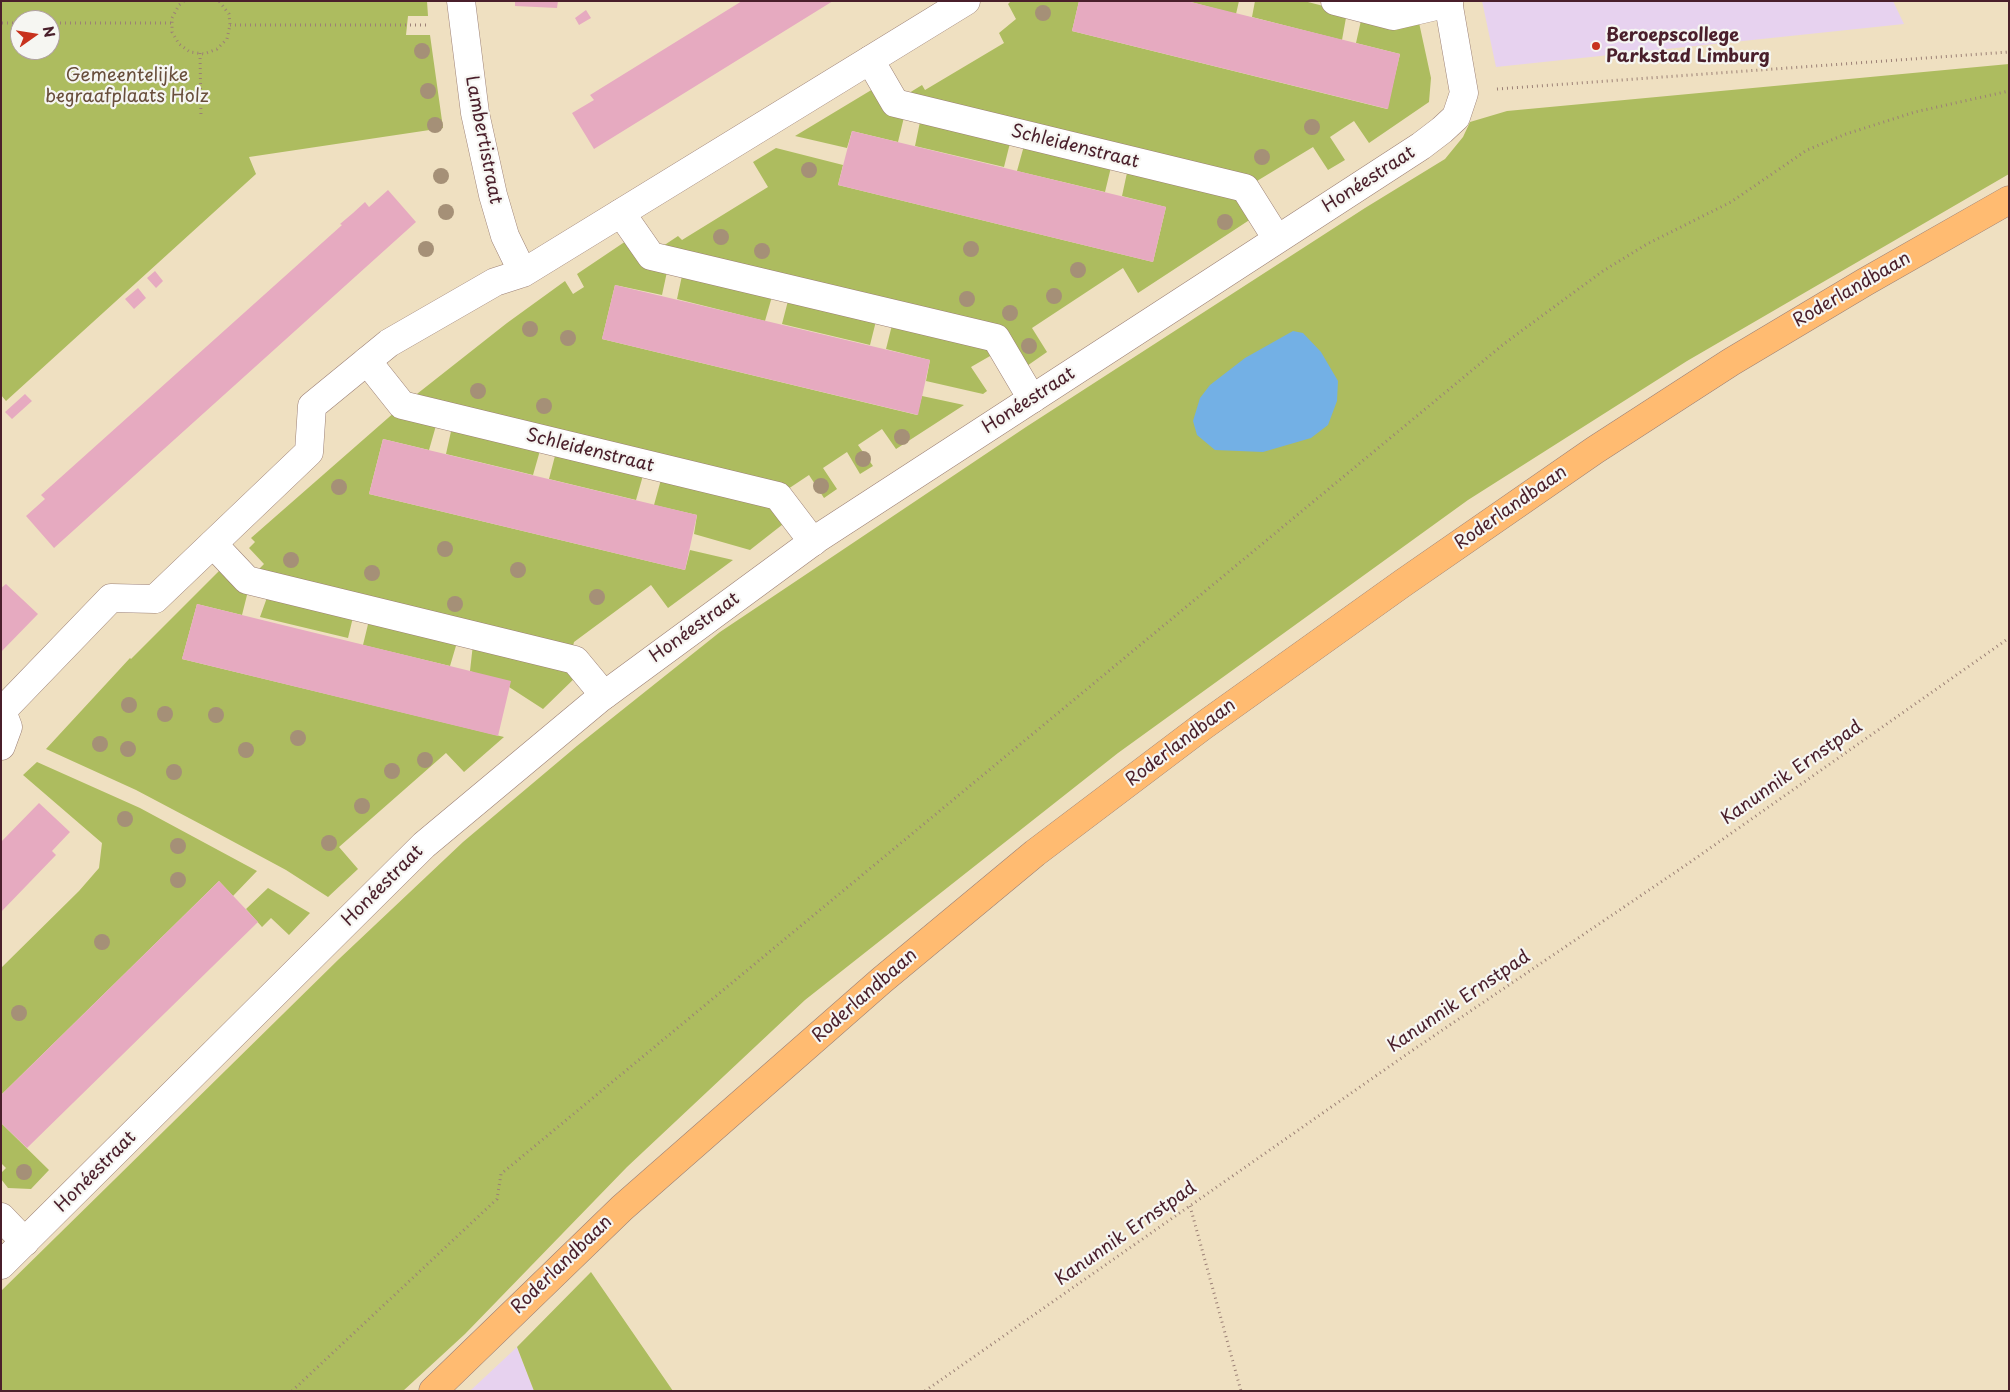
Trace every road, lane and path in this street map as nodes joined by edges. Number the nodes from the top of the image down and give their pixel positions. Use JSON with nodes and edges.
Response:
{"nodes":[{"id":1,"x":184,"y":1,"type":"edge"},
{"id":2,"x":218,"y":1,"type":"edge"},
{"id":3,"x":966,"y":1,"type":"edge"},
{"id":4,"x":1335,"y":1,"type":"edge"},
{"id":5,"x":1449,"y":2,"type":"edge"},
{"id":6,"x":462,"y":13,"type":"edge"},
{"id":7,"x":60,"y":23,"type":"edge"},
{"id":8,"x":172,"y":23,"type":"junction"},
{"id":9,"x":230,"y":25,"type":"junction"},
{"id":10,"x":2009,"y":52,"type":"edge"},
{"id":11,"x":200,"y":53,"type":"junction"},
{"id":12,"x":870,"y":60,"type":"junction"},
{"id":13,"x":2009,"y":91,"type":"edge"},
{"id":14,"x":1464,"y":93,"type":"junction"},
{"id":15,"x":201,"y":118,"type":"dead end"},
{"id":16,"x":2009,"y":200,"type":"edge"},
{"id":17,"x":621,"y":213,"type":"junction"},
{"id":18,"x":1277,"y":239,"type":"junction"},
{"id":19,"x":523,"y":273,"type":"junction"},
{"id":20,"x":367,"y":361,"type":"junction"},
{"id":21,"x":1032,"y":399,"type":"junction"},
{"id":22,"x":812,"y":542,"type":"junction"},
{"id":23,"x":213,"y":544,"type":"junction"},
{"id":24,"x":2009,"y":638,"type":"edge"},
{"id":25,"x":604,"y":695,"type":"junction"},
{"id":26,"x":2,"y":711,"type":"edge"},
{"id":27,"x":1,"y":746,"type":"edge"},
{"id":28,"x":1190,"y":1206,"type":"junction"},
{"id":29,"x":1,"y":1217,"type":"edge"},
{"id":30,"x":25,"y":1242,"type":"junction"},
{"id":31,"x":1,"y":1265,"type":"edge"},
{"id":32,"x":292,"y":1391,"type":"edge"},
{"id":33,"x":433,"y":1391,"type":"edge"},
{"id":34,"x":925,"y":1391,"type":"edge"},
{"id":35,"x":1240,"y":1391,"type":"edge"}],
"edges":[{"from":1,"to":8,"type":"path"},
{"from":2,"to":9,"type":"path"},
{"from":3,"to":12,"type":"street"},
{"from":4,"to":5,"type":"street"},
{"from":5,"to":14,"type":"street"},
{"from":6,"to":9,"type":"path"},
{"from":6,"to":19,"type":"street","name":"Lambertistraat"},
{"from":7,"to":8,"type":"path"},
{"from":8,"to":11,"type":"path"},
{"from":9,"to":11,"type":"path"},
{"from":10,"to":14,"type":"path"},
{"from":11,"to":15,"type":"path"},
{"from":12,"to":17,"type":"street"},
{"from":12,"to":18,"type":"street","name":"Schleidenstraat"},
{"from":13,"to":32,"type":"path"},
{"from":14,"to":18,"type":"street","name":"Honéestraat"},
{"from":16,"to":33,"type":"main road","name":"Roderlandbaan"},
{"from":17,"to":19,"type":"street"},
{"from":17,"to":21,"type":"street"},
{"from":18,"to":21,"type":"street","name":"Honéestraat"},
{"from":19,"to":20,"type":"street"},
{"from":20,"to":22,"type":"street","name":"Schleidenstraat"},
{"from":20,"to":23,"type":"street"},
{"from":21,"to":22,"type":"street","name":"Honéestraat"},
{"from":22,"to":25,"type":"street","name":"Honéestraat"},
{"from":23,"to":25,"type":"street"},
{"from":23,"to":26,"type":"street"},
{"from":24,"to":28,"type":"path","name":"Kanunnik Ernstpad"},
{"from":25,"to":30,"type":"street","name":"Honéestraat"},
{"from":26,"to":27,"type":"street"},
{"from":28,"to":34,"type":"path","name":"Kanunnik Ernstpad"},
{"from":28,"to":35,"type":"path"},
{"from":29,"to":30,"type":"street"},
{"from":30,"to":31,"type":"street","name":"Honéestraat"}]}
